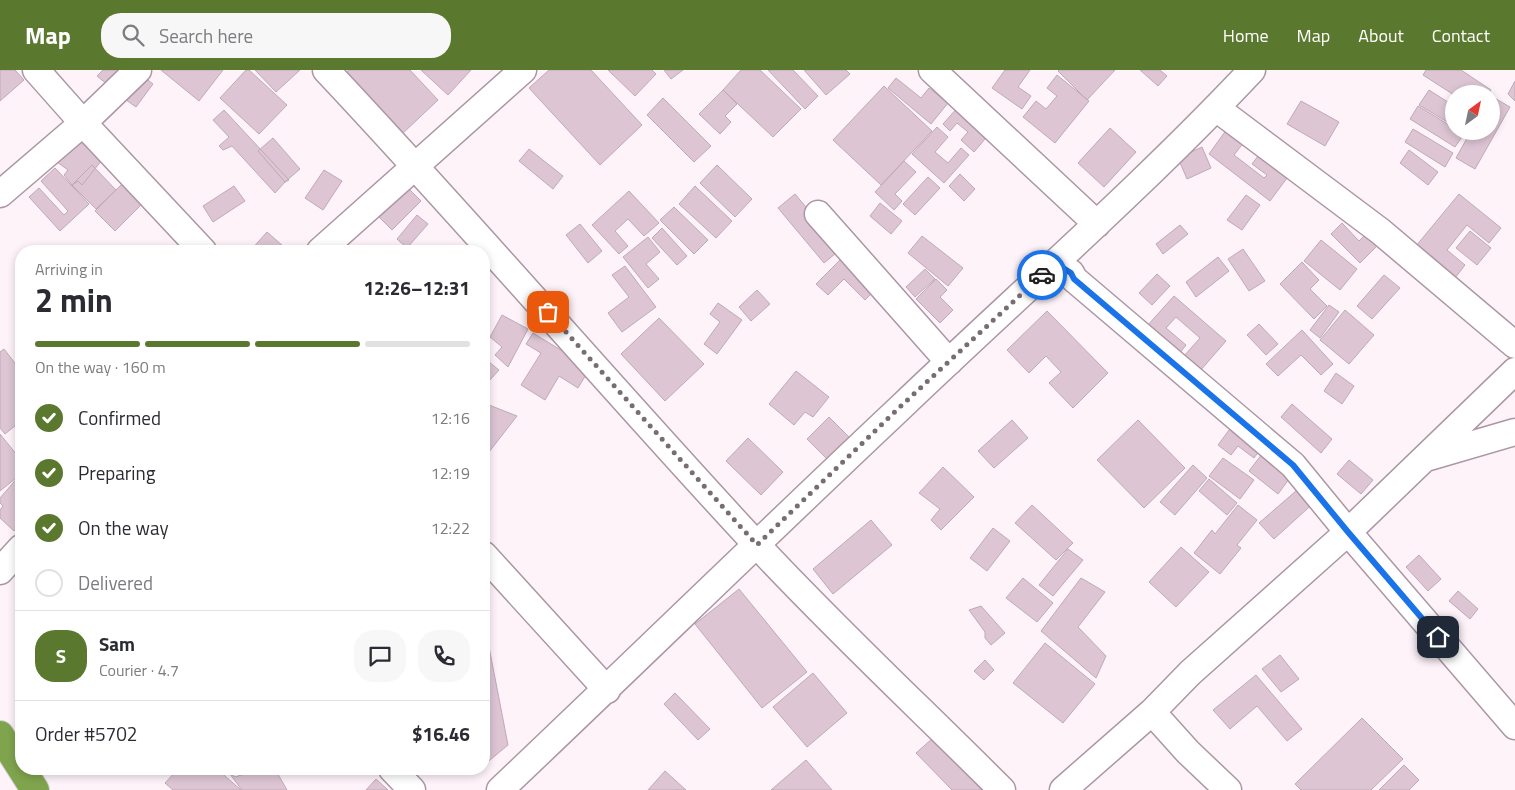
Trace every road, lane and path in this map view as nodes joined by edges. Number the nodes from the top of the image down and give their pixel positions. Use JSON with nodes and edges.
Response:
{"nodes":[{"id":1,"x":36,"y":70,"type":"edge"},
{"id":2,"x":138,"y":70,"type":"edge"},
{"id":3,"x":326,"y":70,"type":"edge"},
{"id":4,"x":523,"y":70,"type":"edge"},
{"id":5,"x":932,"y":70,"type":"edge"},
{"id":6,"x":1252,"y":70,"type":"edge"},
{"id":7,"x":1216,"y":108,"type":"junction"},
{"id":8,"x":83,"y":123,"type":"junction"},
{"id":9,"x":417,"y":166,"type":"junction"},
{"id":10,"x":0,"y":194,"type":"edge"},
{"id":11,"x":818,"y":214,"type":"dead end"},
{"id":12,"x":1097,"y":224,"type":"junction"},
{"id":13,"x":196,"y":245,"type":"edge"},
{"id":14,"x":327,"y":245,"type":"edge"},
{"id":15,"x":488,"y":245,"type":"edge"},
{"id":16,"x":490,"y":247,"type":"edge"},
{"id":17,"x":1055,"y":263,"type":"junction"},
{"id":18,"x":1515,"y":345,"type":"edge"},
{"id":19,"x":949,"y":362,"type":"junction"},
{"id":20,"x":1515,"y":371,"type":"edge"},
{"id":21,"x":1515,"y":432,"type":"edge"},
{"id":22,"x":1426,"y":458,"type":"junction"},
{"id":23,"x":1348,"y":532,"type":"junction"},
{"id":24,"x":757,"y":545,"type":"junction"},
{"id":25,"x":15,"y":554,"type":"edge"},
{"id":26,"x":490,"y":562,"type":"edge"},
{"id":27,"x":0,"y":570,"type":"edge"},
{"id":28,"x":607,"y":690,"type":"junction"},
{"id":29,"x":1152,"y":712,"type":"junction"},
{"id":30,"x":1515,"y":726,"type":"edge"},
{"id":31,"x":0,"y":735,"type":"edge"},
{"id":32,"x":15,"y":759,"type":"edge"},
{"id":33,"x":25,"y":775,"type":"edge"},
{"id":34,"x":398,"y":775,"type":"edge"},
{"id":35,"x":34,"y":790,"type":"edge"},
{"id":36,"x":412,"y":790,"type":"edge"},
{"id":37,"x":500,"y":790,"type":"edge"},
{"id":38,"x":1002,"y":790,"type":"edge"},
{"id":39,"x":1063,"y":790,"type":"edge"},
{"id":40,"x":1228,"y":790,"type":"edge"}],
"edges":[{"from":1,"to":8,"type":"street"},
{"from":2,"to":8,"type":"street"},
{"from":3,"to":9,"type":"street"},
{"from":4,"to":9,"type":"street"},
{"from":5,"to":12,"type":"street"},
{"from":6,"to":7,"type":"street"},
{"from":7,"to":12,"type":"street"},
{"from":7,"to":18,"type":"street"},
{"from":8,"to":10,"type":"street"},
{"from":8,"to":13,"type":"street"},
{"from":9,"to":14,"type":"street"},
{"from":9,"to":15,"type":"street"},
{"from":11,"to":19,"type":"street"},
{"from":12,"to":17,"type":"street"},
{"from":16,"to":24,"type":"street"},
{"from":17,"to":19,"type":"street"},
{"from":17,"to":23,"type":"street"},
{"from":19,"to":24,"type":"street"},
{"from":20,"to":22,"type":"street"},
{"from":21,"to":22,"type":"street"},
{"from":22,"to":23,"type":"street"},
{"from":23,"to":29,"type":"street"},
{"from":23,"to":30,"type":"street"},
{"from":24,"to":28,"type":"street"},
{"from":24,"to":38,"type":"street"},
{"from":25,"to":27,"type":"street"},
{"from":26,"to":28,"type":"street"},
{"from":28,"to":37,"type":"street"},
{"from":29,"to":39,"type":"street"},
{"from":29,"to":40,"type":"street"},
{"from":31,"to":32,"type":"highway"},
{"from":33,"to":35,"type":"highway"},
{"from":34,"to":36,"type":"street"}]}
